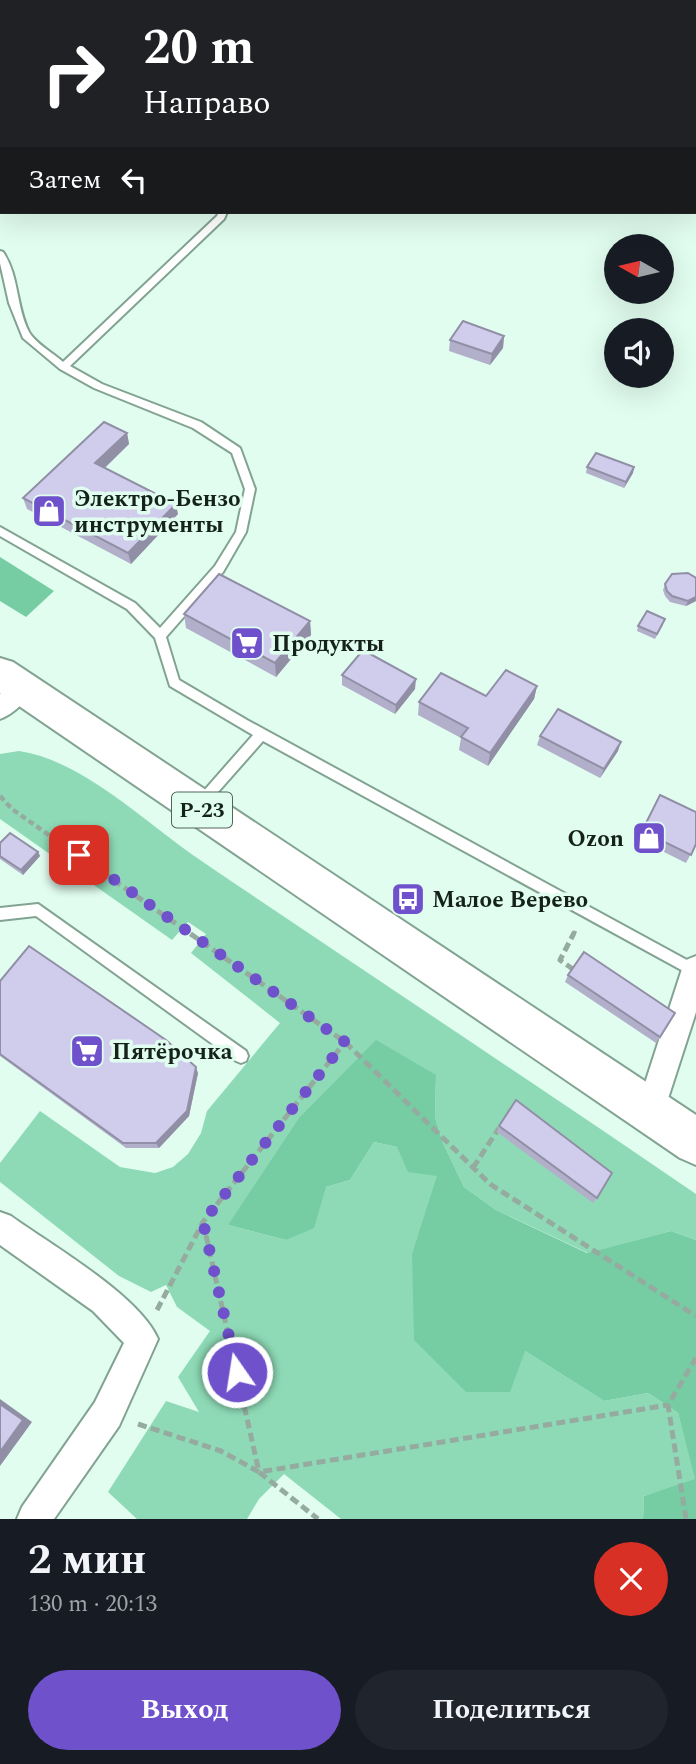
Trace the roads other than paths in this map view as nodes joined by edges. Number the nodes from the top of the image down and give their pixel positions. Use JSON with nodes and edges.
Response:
{"nodes":[{"id":1,"x":222,"y":214,"type":"edge"},
{"id":2,"x":0,"y":254,"type":"edge"},
{"id":3,"x":63,"y":367,"type":"junction"},
{"id":4,"x":0,"y":531,"type":"edge"},
{"id":5,"x":160,"y":636,"type":"junction"},
{"id":6,"x":7,"y":690,"type":"edge"},
{"id":7,"x":261,"y":734,"type":"junction"},
{"id":8,"x":197,"y":807,"type":"junction"},
{"id":9,"x":0,"y":914,"type":"edge"},
{"id":10,"x":696,"y":971,"type":"edge"},
{"id":11,"x":240,"y":1056,"type":"dead end"},
{"id":12,"x":650,"y":1111,"type":"junction"},
{"id":13,"x":696,"y":1142,"type":"edge"},
{"id":14,"x":0,"y":1227,"type":"edge"},
{"id":15,"x":34,"y":1519,"type":"edge"}],
"edges":[{"from":1,"to":3,"type":"lane"},
{"from":2,"to":3,"type":"lane"},
{"from":3,"to":5,"type":"lane"},
{"from":4,"to":5,"type":"lane"},
{"from":5,"to":7,"type":"lane"},
{"from":6,"to":8,"type":"main road","number":"Р-23"},
{"from":7,"to":8,"type":"lane"},
{"from":7,"to":10,"type":"lane"},
{"from":8,"to":12,"type":"main road","number":"Р-23"},
{"from":9,"to":11,"type":"lane"},
{"from":10,"to":12,"type":"street"},
{"from":12,"to":13,"type":"main road","number":"Р-23"},
{"from":14,"to":15,"type":"street"}]}
